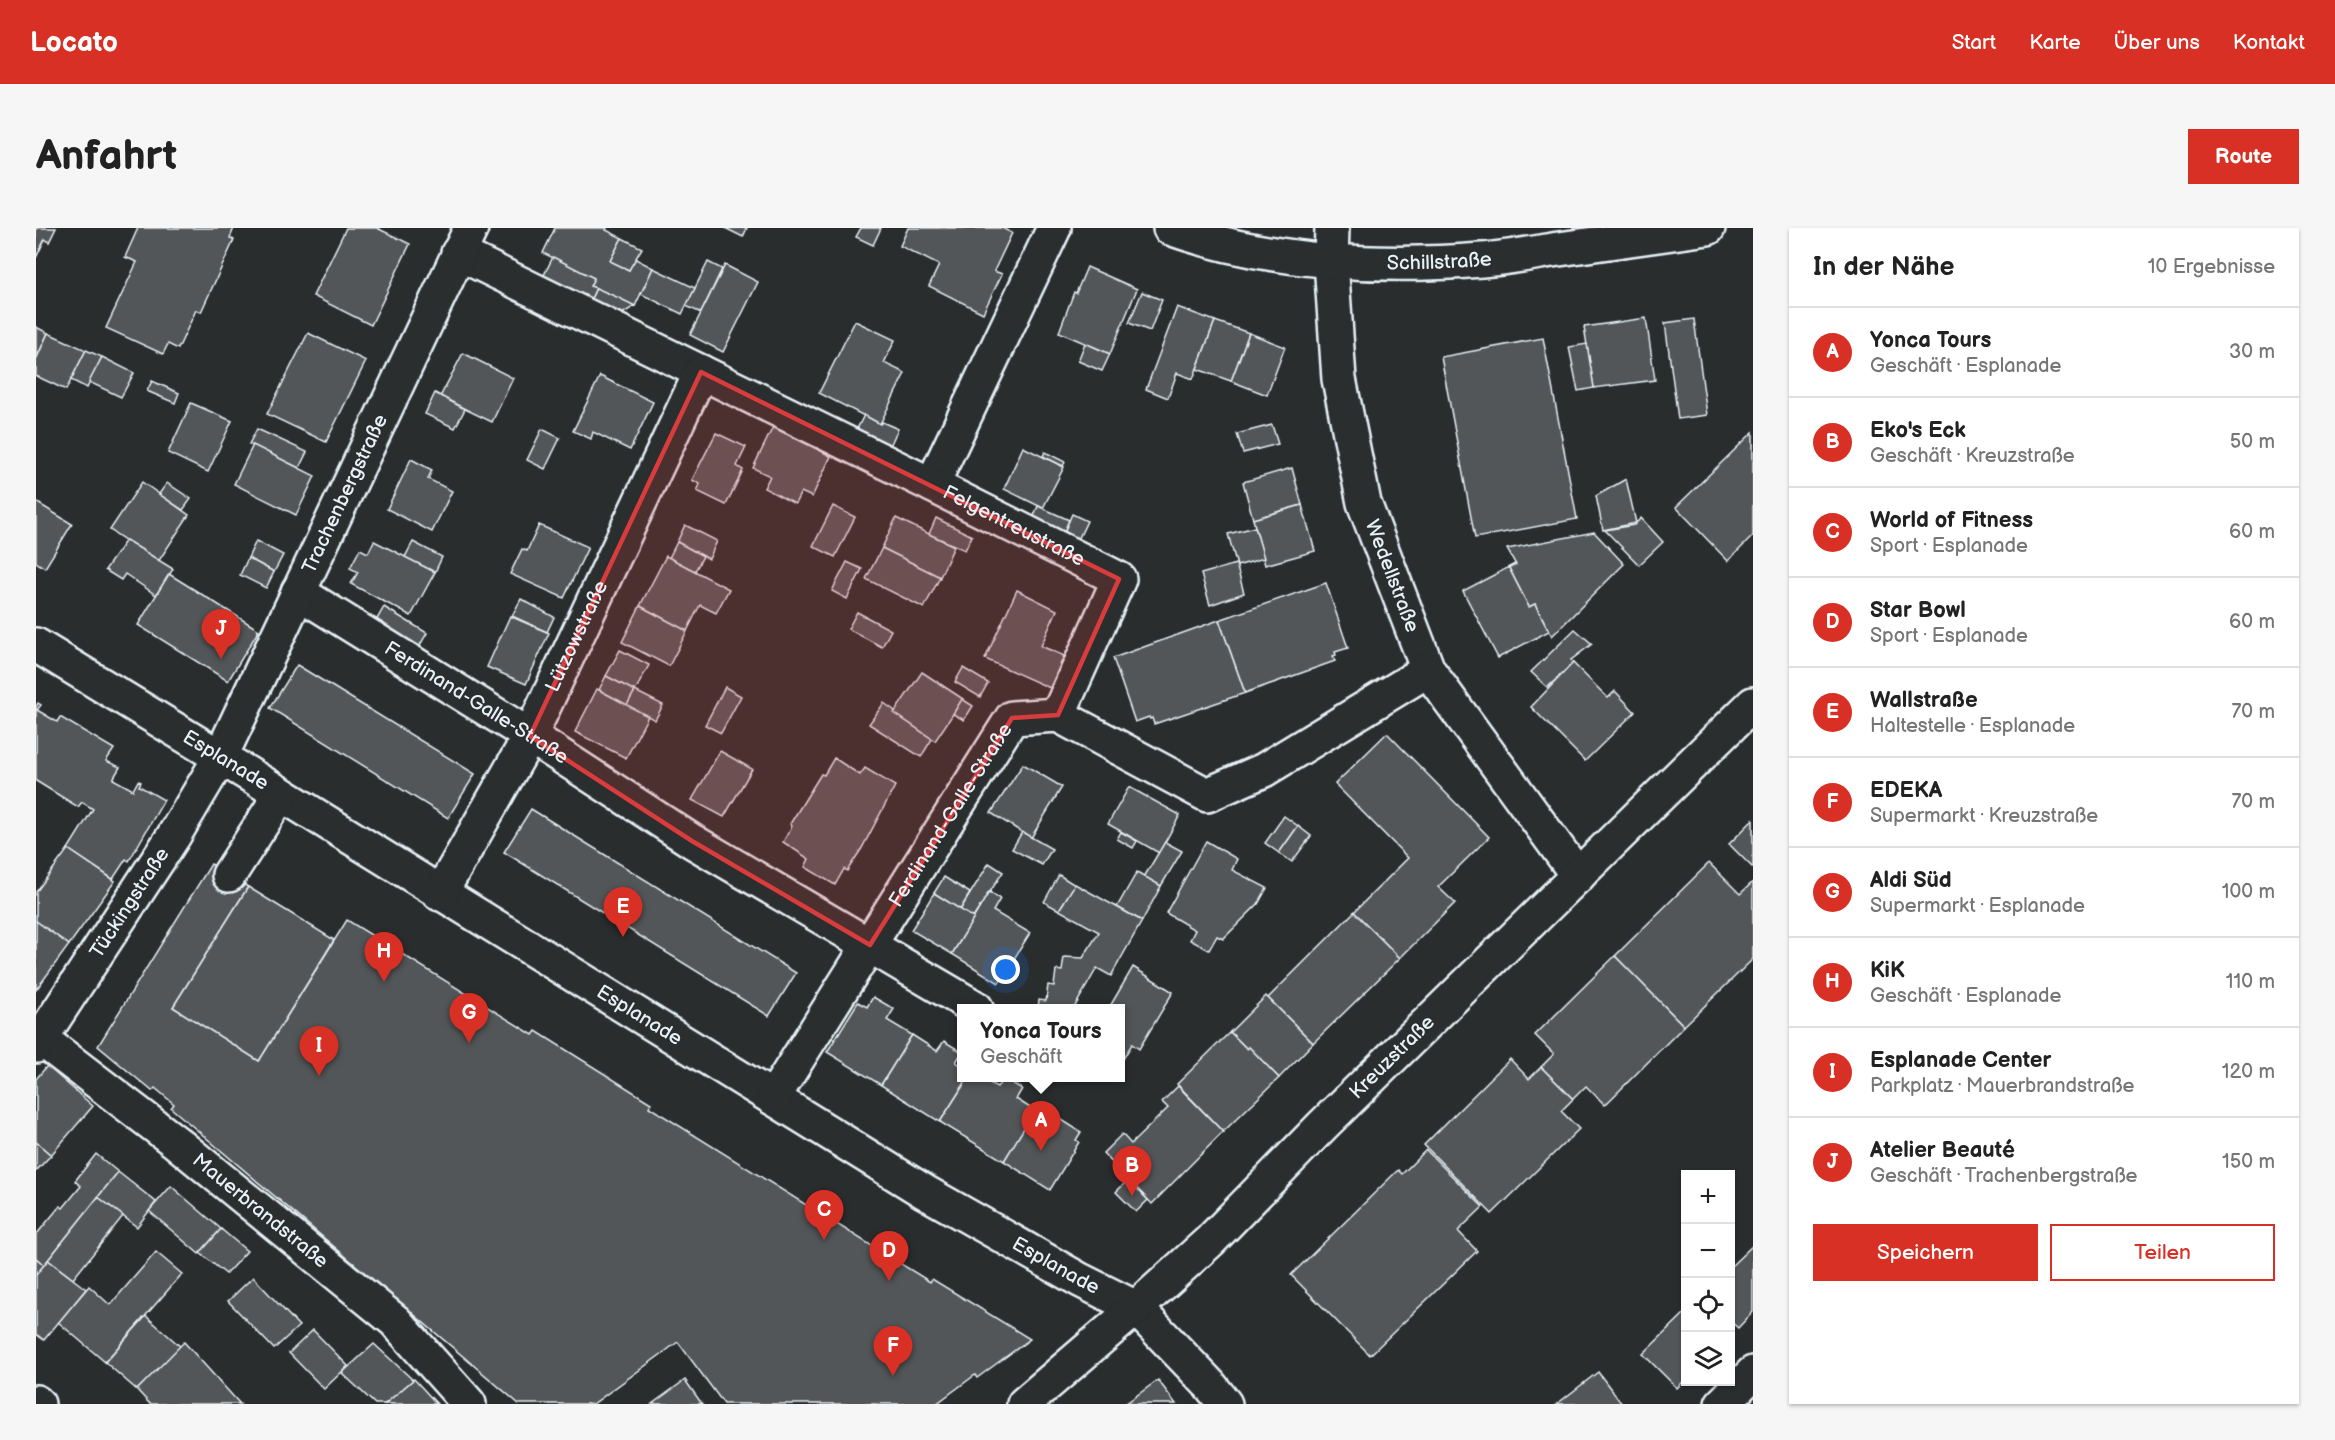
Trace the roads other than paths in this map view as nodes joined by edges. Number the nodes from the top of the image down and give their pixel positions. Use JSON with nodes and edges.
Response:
{"nodes":[{"id":1,"x":1054,"y":228,"type":"edge"},
{"id":2,"x":1170,"y":228,"type":"edge"},
{"id":3,"x":1332,"y":228,"type":"edge"},
{"id":4,"x":1708,"y":228,"type":"edge"},
{"id":5,"x":464,"y":240,"type":"edge"},
{"id":6,"x":1330,"y":261,"type":"junction"},
{"id":7,"x":701,"y":372,"type":"junction"},
{"id":8,"x":932,"y":485,"type":"junction"},
{"id":9,"x":298,"y":592,"type":"junction"},
{"id":10,"x":36,"y":645,"type":"edge"},
{"id":11,"x":1428,"y":670,"type":"junction"},
{"id":12,"x":1753,"y":704,"type":"edge"},
{"id":13,"x":1058,"y":715,"type":"junction"},
{"id":14,"x":530,"y":736,"type":"junction"},
{"id":15,"x":220,"y":758,"type":"junction"},
{"id":16,"x":281,"y":794,"type":"junction"},
{"id":17,"x":229,"y":875,"type":"dead end"},
{"id":18,"x":1578,"y":876,"type":"junction"},
{"id":19,"x":440,"y":894,"type":"junction"},
{"id":20,"x":870,"y":945,"type":"junction"},
{"id":21,"x":969,"y":1004,"type":"edge"},
{"id":22,"x":38,"y":1041,"type":"edge"},
{"id":23,"x":773,"y":1098,"type":"junction"},
{"id":24,"x":1137,"y":1308,"type":"junction"},
{"id":25,"x":1753,"y":1373,"type":"edge"},
{"id":26,"x":469,"y":1404,"type":"edge"},
{"id":27,"x":1024,"y":1404,"type":"edge"},
{"id":28,"x":1225,"y":1404,"type":"edge"},
{"id":29,"x":1722,"y":1404,"type":"edge"}],
"edges":[{"from":1,"to":8,"type":"street","name":"Felgentreustraße"},
{"from":2,"to":6,"type":"street","name":"Schillstraße"},
{"from":3,"to":6,"type":"street","name":"Wedellstraße"},
{"from":4,"to":6,"type":"street","name":"Schillstraße"},
{"from":5,"to":7,"type":"street"},
{"from":5,"to":9,"type":"street","name":"Trachenbergstraße"},
{"from":6,"to":11,"type":"street","name":"Wedellstraße"},
{"from":7,"to":8,"type":"street"},
{"from":7,"to":14,"type":"street","name":"Lützowstraße"},
{"from":8,"to":13,"type":"street","name":"Felgentreustraße"},
{"from":9,"to":14,"type":"street","name":"Ferdinand-Galle-Straße"},
{"from":9,"to":15,"type":"street","name":"Trachenbergstraße"},
{"from":10,"to":15,"type":"street","name":"Esplanade"},
{"from":11,"to":13,"type":"street"},
{"from":11,"to":18,"type":"street","name":"Wedellstraße"},
{"from":12,"to":18,"type":"street","name":"Kreuzstraße"},
{"from":13,"to":20,"type":"street","name":"Ferdinand-Galle-Straße"},
{"from":14,"to":19,"type":"street","name":"Lützowstraße"},
{"from":14,"to":20,"type":"street","name":"Ferdinand-Galle-Straße"},
{"from":15,"to":16,"type":"street","name":"Esplanade"},
{"from":15,"to":22,"type":"street","name":"Tückingstraße"},
{"from":16,"to":17,"type":"street"},
{"from":16,"to":19,"type":"street","name":"Esplanade"},
{"from":18,"to":24,"type":"street","name":"Kreuzstraße"},
{"from":19,"to":23,"type":"street","name":"Esplanade"},
{"from":20,"to":21,"type":"street"},
{"from":20,"to":23,"type":"street","name":"Ferdinand-Galle-Straße"},
{"from":22,"to":26,"type":"street","name":"Mauerbrandstraße"},
{"from":23,"to":24,"type":"street","name":"Esplanade"},
{"from":24,"to":27,"type":"street","name":"Kreuzstraße"},
{"from":24,"to":28,"type":"street","name":"Esplanade"},
{"from":25,"to":29,"type":"street"}]}
